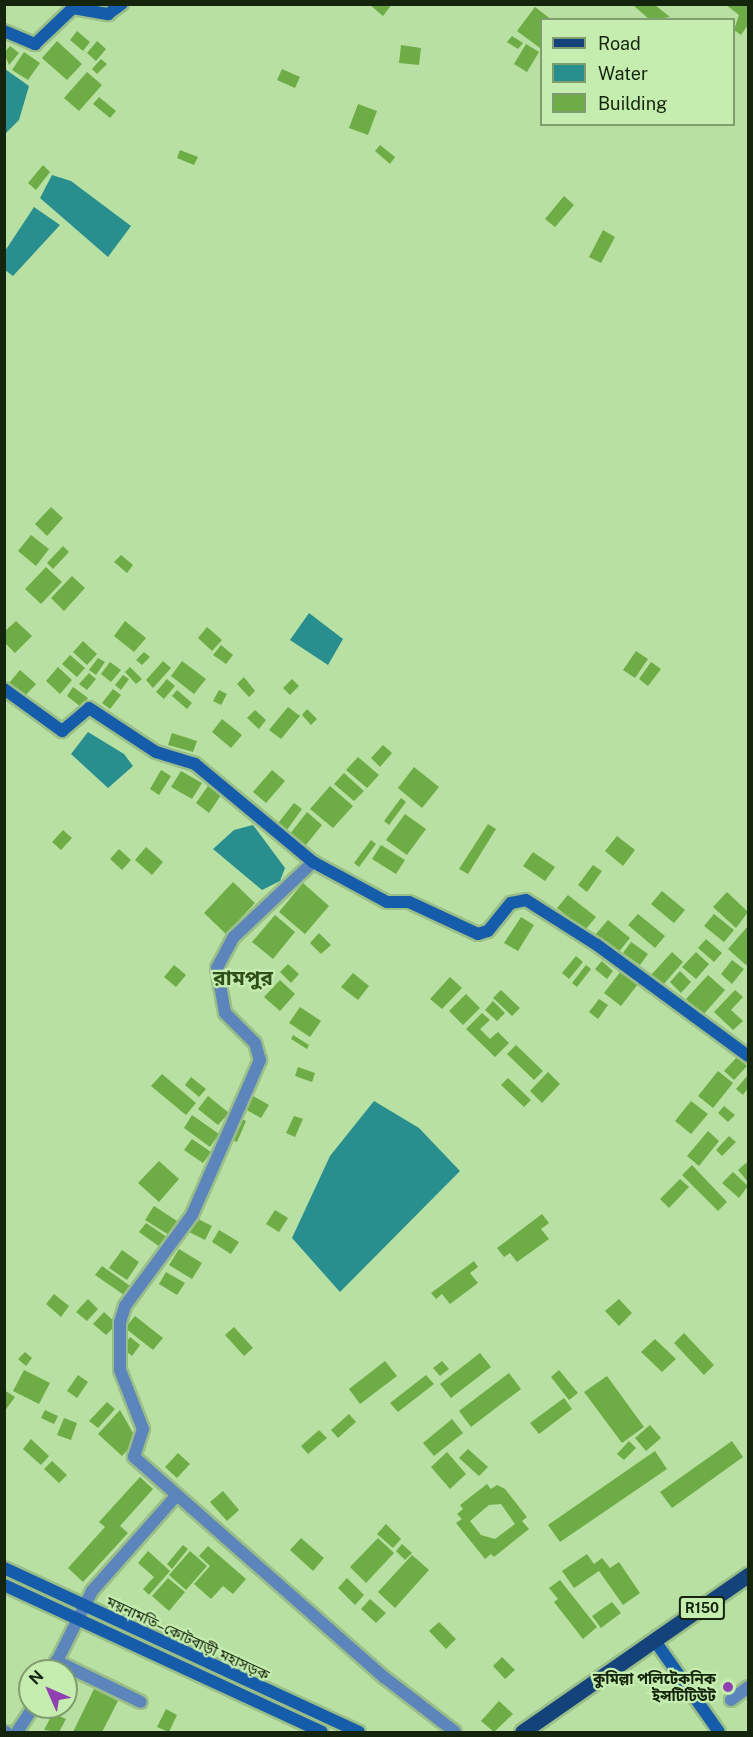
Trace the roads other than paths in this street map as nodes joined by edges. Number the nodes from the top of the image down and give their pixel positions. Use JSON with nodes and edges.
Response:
{"nodes":[{"id":1,"x":122,"y":4,"type":"edge"},
{"id":2,"x":4,"y":31,"type":"edge"},
{"id":3,"x":4,"y":689,"type":"edge"},
{"id":4,"x":313,"y":862,"type":"junction"},
{"id":5,"x":748,"y":1056,"type":"edge"},
{"id":6,"x":176,"y":1496,"type":"junction"},
{"id":7,"x":4,"y":1568,"type":"edge"},
{"id":8,"x":747,"y":1580,"type":"edge"},
{"id":9,"x":4,"y":1585,"type":"edge"},
{"id":10,"x":83,"y":1606,"type":"junction"},
{"id":11,"x":76,"y":1619,"type":"junction"},
{"id":12,"x":655,"y":1641,"type":"junction"},
{"id":13,"x":57,"y":1659,"type":"edge"},
{"id":14,"x":78,"y":1676,"type":"edge"},
{"id":15,"x":748,"y":1687,"type":"edge"},
{"id":16,"x":731,"y":1700,"type":"dead end"},
{"id":17,"x":141,"y":1702,"type":"dead end"},
{"id":18,"x":25,"y":1719,"type":"edge"},
{"id":19,"x":17,"y":1732,"type":"edge"},
{"id":20,"x":322,"y":1732,"type":"edge"},
{"id":21,"x":359,"y":1732,"type":"edge"},
{"id":22,"x":455,"y":1732,"type":"edge"},
{"id":23,"x":522,"y":1732,"type":"edge"},
{"id":24,"x":719,"y":1732,"type":"edge"}],
"edges":[{"from":1,"to":2,"type":"main road"},
{"from":3,"to":4,"type":"main road"},
{"from":4,"to":5,"type":"main road"},
{"from":4,"to":6,"type":"street"},
{"from":6,"to":10,"type":"street"},
{"from":6,"to":22,"type":"street"},
{"from":7,"to":10,"type":"main road","name":"ময়নামতি–কোটবাড়ী মহাসড়ক"},
{"from":8,"to":12,"type":"main road","number":"R150"},
{"from":9,"to":11,"type":"main road","name":"ময়নামতি–কোটবাড়ী মহাসড়ক"},
{"from":10,"to":11,"type":"street"},
{"from":10,"to":21,"type":"main road","name":"ময়নামতি–কোটবাড়ী মহাসড়ক"},
{"from":11,"to":13,"type":"street"},
{"from":11,"to":20,"type":"main road","name":"ময়নামতি–কোটবাড়ী মহাসড়ক"},
{"from":12,"to":23,"type":"main road","number":"R150"},
{"from":12,"to":24,"type":"main road"},
{"from":14,"to":17,"type":"street"},
{"from":15,"to":16,"type":"street"},
{"from":18,"to":19,"type":"street"}]}
